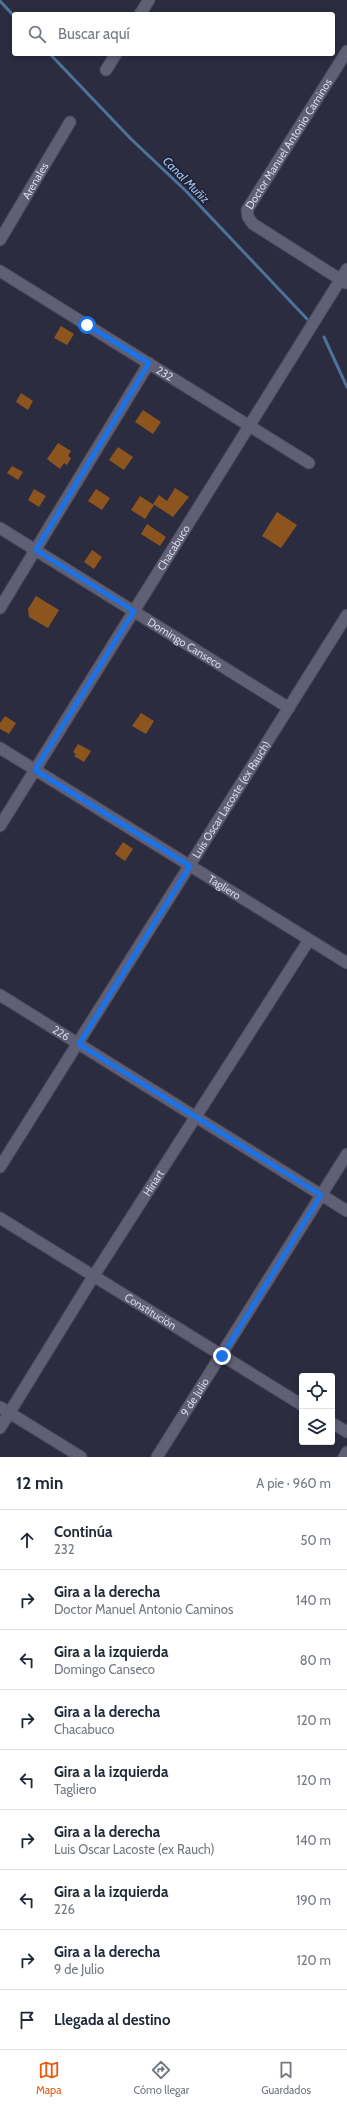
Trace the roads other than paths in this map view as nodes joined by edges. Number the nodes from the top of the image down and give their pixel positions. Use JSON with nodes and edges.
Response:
{"nodes":[{"id":1,"x":149,"y":0,"type":"edge"},
{"id":2,"x":141,"y":12,"type":"edge"},
{"id":3,"x":347,"y":51,"type":"edge"},
{"id":4,"x":115,"y":56,"type":"edge"},
{"id":5,"x":106,"y":70,"type":"dead end"},
{"id":6,"x":70,"y":122,"type":"dead end"},
{"id":7,"x":0,"y":240,"type":"edge"},
{"id":8,"x":347,"y":270,"type":"edge"},
{"id":9,"x":0,"y":271,"type":"edge"},
{"id":10,"x":344,"y":281,"type":"edge"},
{"id":11,"x":149,"y":363,"type":"junction"},
{"id":12,"x":250,"y":427,"type":"junction"},
{"id":13,"x":309,"y":463,"type":"dead end"},
{"id":14,"x":0,"y":528,"type":"edge"},
{"id":15,"x":36,"y":550,"type":"junction"},
{"id":16,"x":0,"y":608,"type":"edge"},
{"id":17,"x":134,"y":611,"type":"junction"},
{"id":18,"x":347,"y":615,"type":"edge"},
{"id":19,"x":289,"y":708,"type":"junction"},
{"id":20,"x":0,"y":748,"type":"edge"},
{"id":21,"x":35,"y":770,"type":"junction"},
{"id":22,"x":0,"y":826,"type":"edge"},
{"id":23,"x":190,"y":866,"type":"junction"},
{"id":24,"x":309,"y":940,"type":"junction"},
{"id":25,"x":347,"y":963,"type":"edge"},
{"id":26,"x":0,"y":995,"type":"edge"},
{"id":27,"x":79,"y":1044,"type":"junction"},
{"id":28,"x":196,"y":1117,"type":"junction"},
{"id":29,"x":347,"y":1154,"type":"edge"},
{"id":30,"x":0,"y":1167,"type":"edge"},
{"id":31,"x":321,"y":1195,"type":"junction"},
{"id":32,"x":347,"y":1211,"type":"edge"},
{"id":33,"x":0,"y":1218,"type":"edge"},
{"id":34,"x":94,"y":1277,"type":"junction"},
{"id":35,"x":222,"y":1356,"type":"junction"},
{"id":36,"x":299,"y":1402,"type":"edge"},
{"id":37,"x":5,"y":1410,"type":"edge"},
{"id":38,"x":335,"y":1425,"type":"edge"},
{"id":39,"x":0,"y":1428,"type":"edge"},
{"id":40,"x":347,"y":1432,"type":"edge"},
{"id":41,"x":347,"y":1452,"type":"edge"},
{"id":42,"x":81,"y":1457,"type":"edge"},
{"id":43,"x":157,"y":1457,"type":"edge"},
{"id":44,"x":344,"y":1457,"type":"edge"}],
"edges":[{"from":1,"to":2,"type":"street"},
{"from":3,"to":10,"type":"street","name":"Doctor Manuel Antonio Caminos"},
{"from":4,"to":5,"type":"street"},
{"from":6,"to":7,"type":"street","name":"Arenales"},
{"from":8,"to":10,"type":"street","name":"Chacabuco"},
{"from":9,"to":11,"type":"street","name":"232"},
{"from":10,"to":12,"type":"street","name":"Chacabuco"},
{"from":11,"to":12,"type":"street","name":"232"},
{"from":11,"to":15,"type":"street"},
{"from":12,"to":13,"type":"street","name":"232"},
{"from":12,"to":17,"type":"street","name":"Chacabuco"},
{"from":14,"to":15,"type":"street","name":"Domingo Canseco"},
{"from":15,"to":16,"type":"street"},
{"from":15,"to":17,"type":"street","name":"Domingo Canseco"},
{"from":17,"to":19,"type":"street","name":"Domingo Canseco"},
{"from":17,"to":21,"type":"street","name":"Chacabuco"},
{"from":18,"to":19,"type":"street","name":"Luis Oscar Lacoste (ex Rauch)"},
{"from":19,"to":23,"type":"street","name":"Luis Oscar Lacoste (ex Rauch)"},
{"from":20,"to":21,"type":"street","name":"Tagliero"},
{"from":21,"to":22,"type":"street","name":"Chacabuco"},
{"from":21,"to":23,"type":"street","name":"Tagliero"},
{"from":23,"to":24,"type":"street","name":"Tagliero"},
{"from":23,"to":27,"type":"street","name":"Luis Oscar Lacoste (ex Rauch)"},
{"from":24,"to":25,"type":"street","name":"Tagliero"},
{"from":24,"to":28,"type":"street","name":"Hiriart"},
{"from":26,"to":27,"type":"street","name":"226"},
{"from":27,"to":28,"type":"street","name":"226"},
{"from":27,"to":30,"type":"street","name":"Luis Oscar Lacoste (ex Rauch)"},
{"from":28,"to":31,"type":"street","name":"226"},
{"from":28,"to":34,"type":"street","name":"Hiriart"},
{"from":29,"to":31,"type":"street","name":"9 de Julio"},
{"from":31,"to":32,"type":"street","name":"226"},
{"from":31,"to":35,"type":"street","name":"9 de Julio"},
{"from":33,"to":34,"type":"street","name":"Constitución"},
{"from":34,"to":35,"type":"street","name":"Constitución"},
{"from":34,"to":37,"type":"street","name":"Hiriart"},
{"from":35,"to":36,"type":"street","name":"Constitución"},
{"from":35,"to":43,"type":"street","name":"9 de Julio"},
{"from":37,"to":39,"type":"street","name":"Hiriart"},
{"from":37,"to":42,"type":"street"},
{"from":38,"to":40,"type":"street"},
{"from":41,"to":44,"type":"street"}]}
